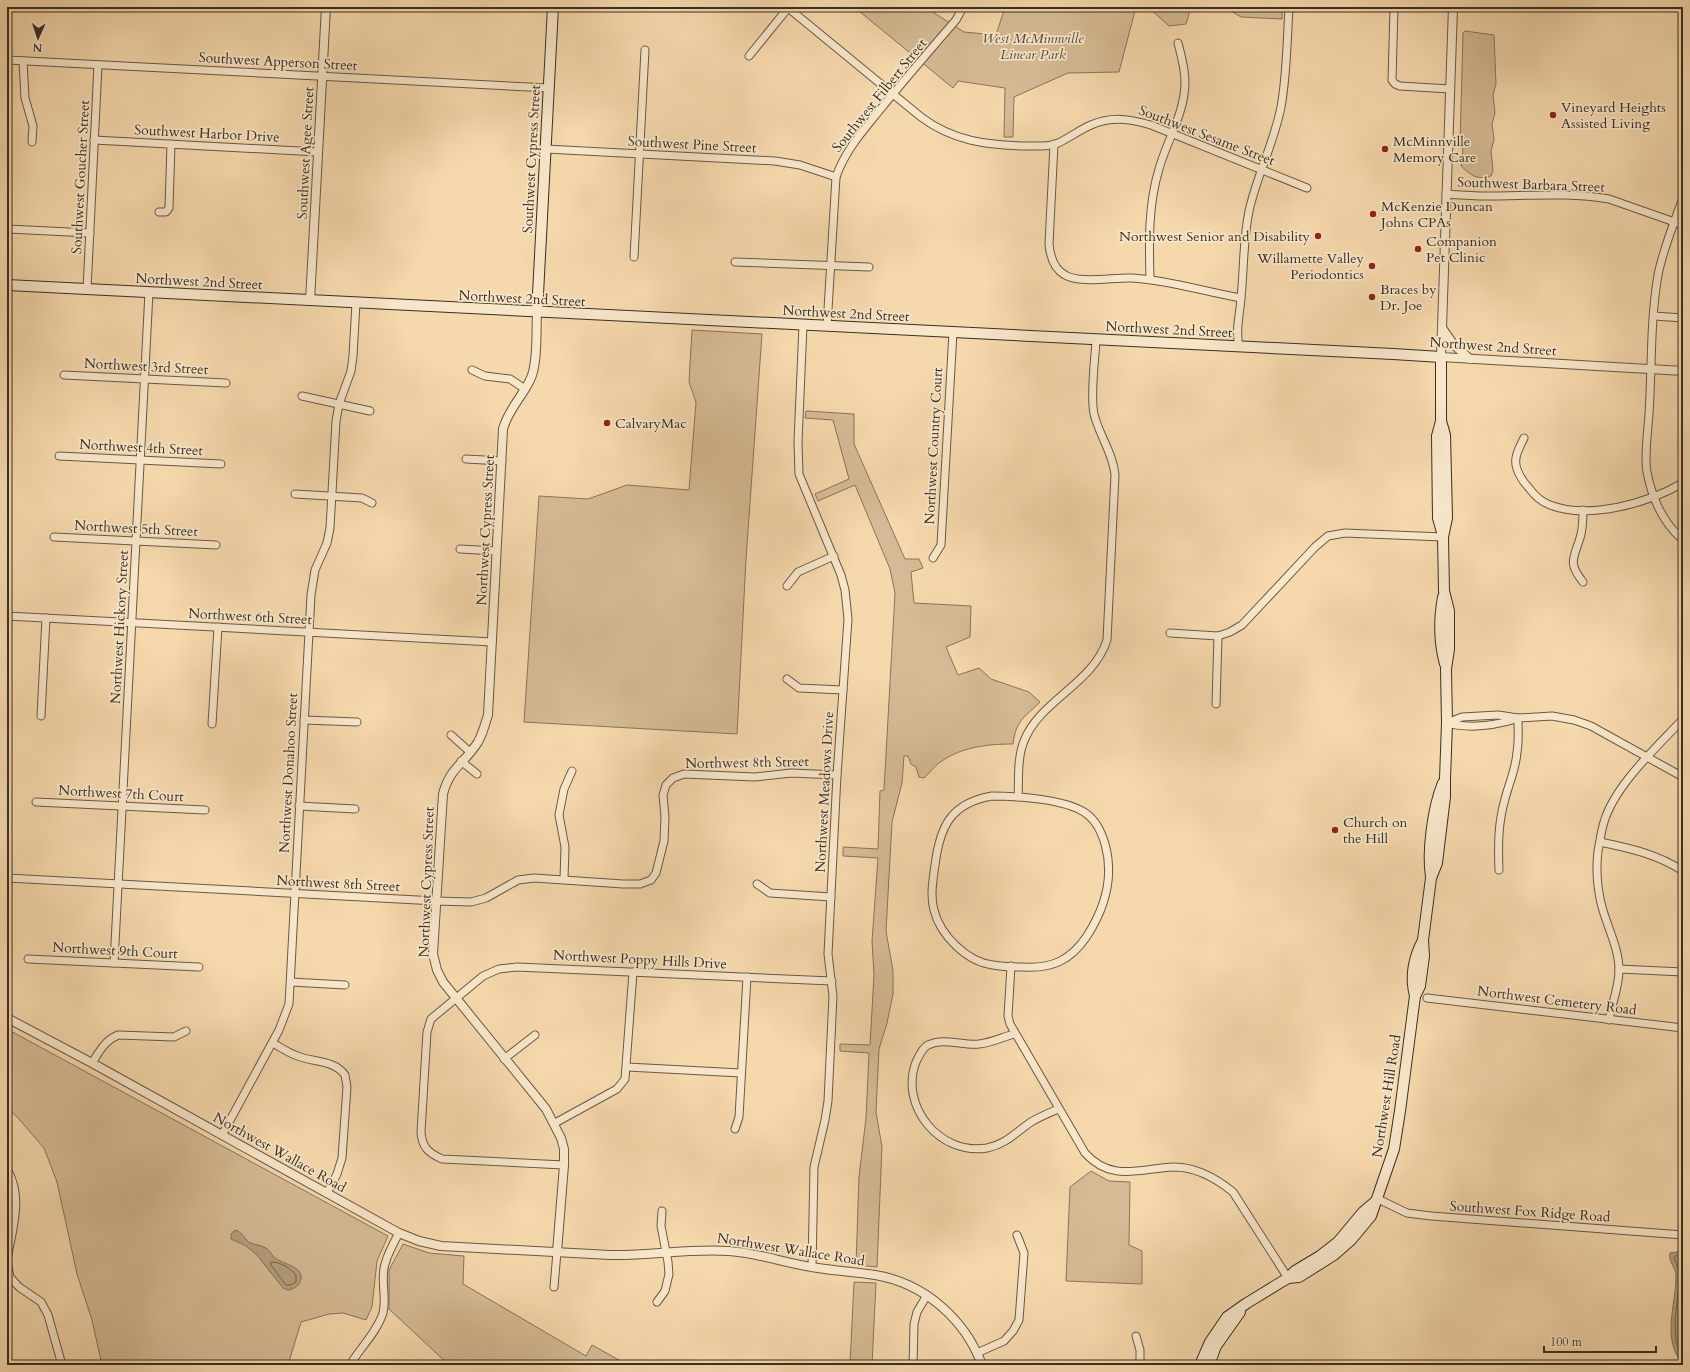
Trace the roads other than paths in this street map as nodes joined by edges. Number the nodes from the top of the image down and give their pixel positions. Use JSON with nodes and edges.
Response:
{"nodes":[{"id":1,"x":326,"y":7,"type":"edge"},
{"id":2,"x":553,"y":7,"type":"edge"},
{"id":3,"x":787,"y":7,"type":"edge"},
{"id":4,"x":963,"y":7,"type":"edge"},
{"id":5,"x":1289,"y":7,"type":"edge"},
{"id":6,"x":1394,"y":7,"type":"edge"},
{"id":7,"x":1453,"y":7,"type":"edge"},
{"id":8,"x":1178,"y":43,"type":"dead end"},
{"id":9,"x":645,"y":50,"type":"dead end"},
{"id":10,"x":749,"y":56,"type":"dead end"},
{"id":11,"x":7,"y":60,"type":"edge"},
{"id":12,"x":23,"y":61,"type":"junction"},
{"id":13,"x":98,"y":65,"type":"junction"},
{"id":14,"x":322,"y":77,"type":"junction"},
{"id":15,"x":549,"y":88,"type":"junction"},
{"id":16,"x":1450,"y":89,"type":"junction"},
{"id":17,"x":892,"y":95,"type":"junction"},
{"id":18,"x":1172,"y":133,"type":"junction"},
{"id":19,"x":94,"y":140,"type":"junction"},
{"id":20,"x":32,"y":142,"type":"dead end"},
{"id":21,"x":171,"y":144,"type":"junction"},
{"id":22,"x":1054,"y":144,"type":"junction"},
{"id":23,"x":546,"y":149,"type":"junction"},
{"id":24,"x":318,"y":152,"type":"junction"},
{"id":25,"x":640,"y":155,"type":"junction"},
{"id":26,"x":1262,"y":169,"type":"junction"},
{"id":27,"x":836,"y":177,"type":"junction"},
{"id":28,"x":1307,"y":188,"type":"dead end"},
{"id":29,"x":1446,"y":194,"type":"junction"},
{"id":30,"x":1683,"y":198,"type":"edge"},
{"id":31,"x":159,"y":212,"type":"dead end"},
{"id":32,"x":1675,"y":222,"type":"junction"},
{"id":33,"x":1683,"y":225,"type":"edge"},
{"id":34,"x":7,"y":229,"type":"edge"},
{"id":35,"x":90,"y":234,"type":"junction"},
{"id":36,"x":634,"y":257,"type":"dead end"},
{"id":37,"x":735,"y":262,"type":"dead end"},
{"id":38,"x":830,"y":266,"type":"junction"},
{"id":39,"x":869,"y":267,"type":"dead end"},
{"id":40,"x":1150,"y":279,"type":"junction"},
{"id":41,"x":7,"y":285,"type":"edge"},
{"id":42,"x":87,"y":290,"type":"junction"},
{"id":43,"x":149,"y":292,"type":"junction"},
{"id":44,"x":1241,"y":298,"type":"junction"},
{"id":45,"x":310,"y":301,"type":"junction"},
{"id":46,"x":356,"y":303,"type":"junction"},
{"id":47,"x":537,"y":312,"type":"junction"},
{"id":48,"x":1654,"y":316,"type":"junction"},
{"id":49,"x":1683,"y":318,"type":"edge"},
{"id":50,"x":803,"y":325,"type":"junction"},
{"id":51,"x":827,"y":326,"type":"junction"},
{"id":52,"x":1442,"y":327,"type":"junction"},
{"id":53,"x":952,"y":332,"type":"junction"},
{"id":54,"x":1096,"y":340,"type":"junction"},
{"id":55,"x":1239,"y":346,"type":"junction"},
{"id":56,"x":1442,"y":357,"type":"junction"},
{"id":57,"x":1470,"y":359,"type":"junction"},
{"id":58,"x":472,"y":370,"type":"dead end"},
{"id":59,"x":1652,"y":370,"type":"junction"},
{"id":60,"x":1683,"y":371,"type":"edge"},
{"id":61,"x":64,"y":375,"type":"dead end"},
{"id":62,"x":144,"y":379,"type":"junction"},
{"id":63,"x":226,"y":383,"type":"dead end"},
{"id":64,"x":525,"y":389,"type":"junction"},
{"id":65,"x":302,"y":396,"type":"dead end"},
{"id":66,"x":339,"y":404,"type":"junction"},
{"id":67,"x":370,"y":411,"type":"dead end"},
{"id":68,"x":1524,"y":438,"type":"dead end"},
{"id":69,"x":58,"y":456,"type":"dead end"},
{"id":70,"x":466,"y":458,"type":"dead end"},
{"id":71,"x":140,"y":460,"type":"junction"},
{"id":72,"x":502,"y":461,"type":"junction"},
{"id":73,"x":221,"y":464,"type":"dead end"},
{"id":74,"x":1683,"y":483,"type":"edge"},
{"id":75,"x":296,"y":494,"type":"dead end"},
{"id":76,"x":332,"y":496,"type":"junction"},
{"id":77,"x":1653,"y":498,"type":"junction"},
{"id":78,"x":372,"y":503,"type":"dead end"},
{"id":79,"x":1583,"y":510,"type":"junction"},
{"id":80,"x":54,"y":537,"type":"dead end"},
{"id":81,"x":1443,"y":537,"type":"junction"},
{"id":82,"x":1683,"y":540,"type":"edge"},
{"id":83,"x":136,"y":541,"type":"junction"},
{"id":84,"x":216,"y":545,"type":"dead end"},
{"id":85,"x":460,"y":549,"type":"dead end"},
{"id":86,"x":496,"y":551,"type":"junction"},
{"id":87,"x":834,"y":556,"type":"junction"},
{"id":88,"x":933,"y":558,"type":"dead end"},
{"id":89,"x":1583,"y":582,"type":"dead end"},
{"id":90,"x":787,"y":586,"type":"dead end"},
{"id":91,"x":7,"y":616,"type":"edge"},
{"id":92,"x":46,"y":618,"type":"junction"},
{"id":93,"x":132,"y":623,"type":"junction"},
{"id":94,"x":218,"y":627,"type":"junction"},
{"id":95,"x":309,"y":632,"type":"junction"},
{"id":96,"x":1170,"y":633,"type":"dead end"},
{"id":97,"x":1218,"y":636,"type":"junction"},
{"id":98,"x":492,"y":642,"type":"junction"},
{"id":99,"x":788,"y":679,"type":"dead end"},
{"id":100,"x":843,"y":690,"type":"junction"},
{"id":101,"x":1216,"y":704,"type":"dead end"},
{"id":102,"x":41,"y":716,"type":"dead end"},
{"id":103,"x":1518,"y":718,"type":"junction"},
{"id":104,"x":1683,"y":719,"type":"edge"},
{"id":105,"x":304,"y":720,"type":"junction"},
{"id":106,"x":357,"y":722,"type":"dead end"},
{"id":107,"x":1447,"y":723,"type":"junction"},
{"id":108,"x":212,"y":724,"type":"dead end"},
{"id":109,"x":451,"y":736,"type":"dead end"},
{"id":110,"x":470,"y":752,"type":"junction"},
{"id":111,"x":1647,"y":758,"type":"junction"},
{"id":112,"x":461,"y":761,"type":"junction"},
{"id":113,"x":572,"y":771,"type":"dead end"},
{"id":114,"x":477,"y":774,"type":"dead end"},
{"id":115,"x":837,"y":775,"type":"junction"},
{"id":116,"x":1683,"y":777,"type":"edge"},
{"id":117,"x":1018,"y":796,"type":"junction"},
{"id":118,"x":36,"y":802,"type":"dead end"},
{"id":119,"x":122,"y":806,"type":"junction"},
{"id":120,"x":299,"y":806,"type":"junction"},
{"id":121,"x":355,"y":809,"type":"dead end"},
{"id":122,"x":205,"y":810,"type":"dead end"},
{"id":123,"x":1600,"y":842,"type":"junction"},
{"id":124,"x":1499,"y":870,"type":"dead end"},
{"id":125,"x":1683,"y":871,"type":"edge"},
{"id":126,"x":7,"y":878,"type":"edge"},
{"id":127,"x":564,"y":879,"type":"junction"},
{"id":128,"x":757,"y":884,"type":"dead end"},
{"id":129,"x":118,"y":885,"type":"junction"},
{"id":130,"x":294,"y":894,"type":"junction"},
{"id":131,"x":831,"y":897,"type":"junction"},
{"id":132,"x":436,"y":901,"type":"junction"},
{"id":133,"x":28,"y":959,"type":"dead end"},
{"id":134,"x":114,"y":963,"type":"junction"},
{"id":135,"x":1011,"y":966,"type":"junction"},
{"id":136,"x":199,"y":967,"type":"dead end"},
{"id":137,"x":1619,"y":969,"type":"junction"},
{"id":138,"x":634,"y":972,"type":"junction"},
{"id":139,"x":1683,"y":972,"type":"edge"},
{"id":140,"x":747,"y":978,"type":"junction"},
{"id":141,"x":832,"y":981,"type":"junction"},
{"id":142,"x":291,"y":982,"type":"junction"},
{"id":143,"x":345,"y":985,"type":"dead end"},
{"id":144,"x":455,"y":998,"type":"junction"},
{"id":145,"x":1427,"y":998,"type":"dead end"},
{"id":146,"x":7,"y":1018,"type":"edge"},
{"id":147,"x":1609,"y":1020,"type":"junction"},
{"id":148,"x":1683,"y":1028,"type":"edge"},
{"id":149,"x":186,"y":1031,"type":"dead end"},
{"id":150,"x":535,"y":1034,"type":"dead end"},
{"id":151,"x":1014,"y":1034,"type":"junction"},
{"id":152,"x":273,"y":1044,"type":"junction"},
{"id":153,"x":504,"y":1059,"type":"junction"},
{"id":154,"x":92,"y":1063,"type":"junction"},
{"id":155,"x":627,"y":1067,"type":"junction"},
{"id":156,"x":741,"y":1073,"type":"junction"},
{"id":157,"x":1058,"y":1109,"type":"junction"},
{"id":158,"x":554,"y":1123,"type":"junction"},
{"id":159,"x":735,"y":1129,"type":"dead end"},
{"id":160,"x":222,"y":1135,"type":"junction"},
{"id":161,"x":564,"y":1165,"type":"junction"},
{"id":162,"x":7,"y":1169,"type":"edge"},
{"id":163,"x":327,"y":1193,"type":"junction"},
{"id":164,"x":1378,"y":1199,"type":"junction"},
{"id":165,"x":662,"y":1211,"type":"dead end"},
{"id":166,"x":399,"y":1232,"type":"junction"},
{"id":167,"x":1017,"y":1234,"type":"dead end"},
{"id":168,"x":1683,"y":1235,"type":"edge"},
{"id":169,"x":557,"y":1252,"type":"junction"},
{"id":170,"x":667,"y":1252,"type":"junction"},
{"id":171,"x":7,"y":1261,"type":"edge"},
{"id":172,"x":812,"y":1267,"type":"junction"},
{"id":173,"x":1288,"y":1278,"type":"junction"},
{"id":174,"x":554,"y":1287,"type":"dead end"},
{"id":175,"x":927,"y":1295,"type":"junction"},
{"id":176,"x":656,"y":1302,"type":"dead end"},
{"id":177,"x":1247,"y":1303,"type":"junction"},
{"id":178,"x":1136,"y":1336,"type":"dead end"},
{"id":179,"x":977,"y":1353,"type":"junction"},
{"id":180,"x":62,"y":1365,"type":"edge"},
{"id":181,"x":350,"y":1365,"type":"edge"},
{"id":182,"x":912,"y":1365,"type":"edge"},
{"id":183,"x":982,"y":1365,"type":"edge"},
{"id":184,"x":1140,"y":1365,"type":"edge"},
{"id":185,"x":1200,"y":1365,"type":"edge"},
{"id":186,"x":1208,"y":1365,"type":"edge"}],
"edges":[{"from":1,"to":14,"type":"street","name":"Southwest Agee Street"},
{"from":2,"to":15,"type":"main road","name":"Southwest Cypress Street"},
{"from":3,"to":10,"type":"street"},
{"from":3,"to":17,"type":"street","name":"Southwest Sesame Street"},
{"from":4,"to":17,"type":"street","name":"Southwest Filbert Street"},
{"from":5,"to":26,"type":"street"},
{"from":6,"to":16,"type":"street"},
{"from":7,"to":16,"type":"street"},
{"from":8,"to":18,"type":"street"},
{"from":9,"to":25,"type":"street"},
{"from":11,"to":12,"type":"street","name":"Southwest Apperson Street"},
{"from":12,"to":13,"type":"street","name":"Southwest Apperson Street"},
{"from":12,"to":20,"type":"street"},
{"from":13,"to":14,"type":"street","name":"Southwest Apperson Street"},
{"from":13,"to":19,"type":"street","name":"Southwest Goucher Street"},
{"from":14,"to":15,"type":"street","name":"Southwest Apperson Street"},
{"from":14,"to":24,"type":"street","name":"Southwest Agee Street"},
{"from":15,"to":23,"type":"main road","name":"Southwest Cypress Street"},
{"from":16,"to":29,"type":"street"},
{"from":17,"to":22,"type":"street","name":"Southwest Sesame Street"},
{"from":17,"to":27,"type":"street","name":"Southwest Filbert Street"},
{"from":18,"to":22,"type":"street","name":"Southwest Sesame Street"},
{"from":18,"to":26,"type":"street","name":"Southwest Sesame Street"},
{"from":18,"to":40,"type":"street"},
{"from":19,"to":21,"type":"street","name":"Southwest Harbor Drive"},
{"from":19,"to":35,"type":"street","name":"Southwest Goucher Street"},
{"from":21,"to":24,"type":"street","name":"Southwest Harbor Drive"},
{"from":21,"to":31,"type":"street"},
{"from":22,"to":40,"type":"street"},
{"from":23,"to":25,"type":"street","name":"Southwest Pine Street"},
{"from":23,"to":47,"type":"main road","name":"Southwest Cypress Street"},
{"from":24,"to":45,"type":"street","name":"Southwest Agee Street"},
{"from":25,"to":27,"type":"street","name":"Southwest Pine Street"},
{"from":25,"to":36,"type":"street"},
{"from":26,"to":28,"type":"street","name":"Southwest Sesame Street"},
{"from":26,"to":44,"type":"street"},
{"from":27,"to":38,"type":"street","name":"Southwest Filbert Street"},
{"from":29,"to":32,"type":"street","name":"Southwest Barbara Street"},
{"from":29,"to":52,"type":"street"},
{"from":30,"to":32,"type":"street"},
{"from":32,"to":33,"type":"street","name":"Southwest Barbara Street"},
{"from":32,"to":48,"type":"street"},
{"from":34,"to":35,"type":"street"},
{"from":35,"to":42,"type":"street","name":"Southwest Goucher Street"},
{"from":37,"to":38,"type":"street"},
{"from":38,"to":39,"type":"street"},
{"from":38,"to":51,"type":"street","name":"Southwest Filbert Street"},
{"from":40,"to":44,"type":"street"},
{"from":41,"to":42,"type":"main road","name":"Northwest 2nd Street"},
{"from":42,"to":43,"type":"main road","name":"Northwest 2nd Street"},
{"from":43,"to":45,"type":"main road","name":"Northwest 2nd Street"},
{"from":43,"to":62,"type":"street","name":"Northwest Hickory Street"},
{"from":44,"to":55,"type":"street"},
{"from":45,"to":46,"type":"main road","name":"Northwest 2nd Street"},
{"from":46,"to":47,"type":"main road","name":"Northwest 2nd Street"},
{"from":46,"to":66,"type":"street","name":"Northwest Donahoo Street"},
{"from":47,"to":50,"type":"main road","name":"Northwest 2nd Street"},
{"from":47,"to":64,"type":"street","name":"Northwest Cypress Street"},
{"from":48,"to":49,"type":"street"},
{"from":48,"to":59,"type":"street"},
{"from":50,"to":51,"type":"main road","name":"Northwest 2nd Street"},
{"from":50,"to":87,"type":"street","name":"Northwest Meadows Drive"},
{"from":51,"to":53,"type":"main road","name":"Northwest 2nd Street"},
{"from":52,"to":56,"type":"street"},
{"from":52,"to":57,"type":"street"},
{"from":53,"to":54,"type":"main road","name":"Northwest 2nd Street"},
{"from":53,"to":88,"type":"street","name":"Northwest Country Court"},
{"from":54,"to":55,"type":"main road","name":"Northwest 2nd Street"},
{"from":54,"to":117,"type":"street"},
{"from":55,"to":56,"type":"main road","name":"Northwest 2nd Street"},
{"from":56,"to":57,"type":"street","name":"Northwest 2nd Street"},
{"from":56,"to":81,"type":"main road","name":"Northwest Hill Road"},
{"from":57,"to":59,"type":"street","name":"Northwest 2nd Street"},
{"from":58,"to":64,"type":"street"},
{"from":59,"to":60,"type":"street","name":"Northwest 2nd Street"},
{"from":59,"to":77,"type":"street"},
{"from":61,"to":62,"type":"street","name":"Northwest 3rd Street"},
{"from":62,"to":63,"type":"street","name":"Northwest 3rd Street"},
{"from":62,"to":71,"type":"street","name":"Northwest Hickory Street"},
{"from":64,"to":72,"type":"street","name":"Northwest Cypress Street"},
{"from":65,"to":66,"type":"street"},
{"from":66,"to":67,"type":"street"},
{"from":66,"to":76,"type":"street","name":"Northwest Donahoo Street"},
{"from":68,"to":79,"type":"street"},
{"from":69,"to":71,"type":"street","name":"Northwest 4th Street"},
{"from":70,"to":72,"type":"street"},
{"from":71,"to":73,"type":"street","name":"Northwest 4th Street"},
{"from":71,"to":83,"type":"street","name":"Northwest Hickory Street"},
{"from":72,"to":86,"type":"street","name":"Northwest Cypress Street"},
{"from":74,"to":77,"type":"street"},
{"from":75,"to":76,"type":"street"},
{"from":76,"to":78,"type":"street"},
{"from":76,"to":95,"type":"street","name":"Northwest Donahoo Street"},
{"from":77,"to":79,"type":"street"},
{"from":77,"to":82,"type":"street"},
{"from":79,"to":89,"type":"street"},
{"from":80,"to":83,"type":"street","name":"Northwest 5th Street"},
{"from":81,"to":97,"type":"street"},
{"from":81,"to":107,"type":"main road","name":"Northwest Hill Road"},
{"from":83,"to":84,"type":"street","name":"Northwest 5th Street"},
{"from":83,"to":93,"type":"street","name":"Northwest Hickory Street"},
{"from":85,"to":86,"type":"street"},
{"from":86,"to":98,"type":"street","name":"Northwest Cypress Street"},
{"from":87,"to":90,"type":"street"},
{"from":87,"to":100,"type":"street","name":"Northwest Meadows Drive"},
{"from":91,"to":92,"type":"street","name":"Northwest 6th Street"},
{"from":92,"to":93,"type":"street","name":"Northwest 6th Street"},
{"from":92,"to":102,"type":"street"},
{"from":93,"to":94,"type":"street","name":"Northwest 6th Street"},
{"from":93,"to":119,"type":"street","name":"Northwest Hickory Street"},
{"from":94,"to":95,"type":"street","name":"Northwest 6th Street"},
{"from":94,"to":108,"type":"street"},
{"from":95,"to":98,"type":"street","name":"Northwest 6th Street"},
{"from":95,"to":105,"type":"street","name":"Northwest Donahoo Street"},
{"from":96,"to":97,"type":"street"},
{"from":97,"to":101,"type":"street"},
{"from":98,"to":110,"type":"street","name":"Northwest Cypress Street"},
{"from":99,"to":100,"type":"street"},
{"from":100,"to":115,"type":"street","name":"Northwest Meadows Drive"},
{"from":103,"to":107,"type":"street"},
{"from":103,"to":111,"type":"street"},
{"from":103,"to":124,"type":"street"},
{"from":104,"to":111,"type":"street"},
{"from":105,"to":106,"type":"street"},
{"from":105,"to":120,"type":"street","name":"Northwest Donahoo Street"},
{"from":107,"to":164,"type":"main road","name":"Northwest Hill Road"},
{"from":109,"to":110,"type":"street"},
{"from":110,"to":112,"type":"street","name":"Northwest Cypress Street"},
{"from":111,"to":116,"type":"street"},
{"from":111,"to":123,"type":"street"},
{"from":112,"to":114,"type":"street"},
{"from":112,"to":132,"type":"street","name":"Northwest Cypress Street"},
{"from":113,"to":127,"type":"street"},
{"from":115,"to":127,"type":"street","name":"Northwest 8th Street"},
{"from":115,"to":131,"type":"street","name":"Northwest Meadows Drive"},
{"from":117,"to":135,"type":"street"},
{"from":117,"to":135,"type":"street"},
{"from":118,"to":119,"type":"street","name":"Northwest 7th Court"},
{"from":119,"to":122,"type":"street","name":"Northwest 7th Court"},
{"from":119,"to":129,"type":"street","name":"Northwest Hickory Street"},
{"from":120,"to":121,"type":"street"},
{"from":120,"to":130,"type":"street","name":"Northwest Donahoo Street"},
{"from":123,"to":125,"type":"street"},
{"from":123,"to":137,"type":"street"},
{"from":126,"to":129,"type":"street","name":"Northwest 8th Street"},
{"from":127,"to":132,"type":"street","name":"Northwest 8th Street"},
{"from":128,"to":131,"type":"street"},
{"from":129,"to":130,"type":"street","name":"Northwest 8th Street"},
{"from":129,"to":134,"type":"street","name":"Northwest Hickory Street"},
{"from":130,"to":132,"type":"street","name":"Northwest 8th Street"},
{"from":130,"to":142,"type":"street","name":"Northwest Donahoo Street"},
{"from":131,"to":141,"type":"street","name":"Northwest Meadows Drive"},
{"from":132,"to":144,"type":"street","name":"Northwest Cypress Street"},
{"from":133,"to":134,"type":"street","name":"Northwest 9th Court"},
{"from":134,"to":136,"type":"street","name":"Northwest 9th Court"},
{"from":135,"to":151,"type":"street"},
{"from":137,"to":139,"type":"street"},
{"from":137,"to":147,"type":"street"},
{"from":138,"to":140,"type":"street","name":"Northwest Poppy Hills Drive"},
{"from":138,"to":144,"type":"street","name":"Northwest Poppy Hills Drive"},
{"from":138,"to":155,"type":"street"},
{"from":140,"to":141,"type":"street","name":"Northwest Poppy Hills Drive"},
{"from":140,"to":156,"type":"street"},
{"from":141,"to":172,"type":"street","name":"Northwest Meadows Drive"},
{"from":142,"to":143,"type":"street"},
{"from":142,"to":152,"type":"street","name":"Northwest Donahoo Street"},
{"from":144,"to":153,"type":"street","name":"Northwest Cypress Street"},
{"from":144,"to":161,"type":"street","name":"Northwest Poppy Hills Drive"},
{"from":145,"to":147,"type":"street","name":"Northwest Cemetery Road"},
{"from":146,"to":154,"type":"street","name":"Northwest Wallace Road"},
{"from":147,"to":148,"type":"street","name":"Northwest Cemetery Road"},
{"from":149,"to":154,"type":"street"},
{"from":150,"to":153,"type":"street"},
{"from":151,"to":157,"type":"street"},
{"from":151,"to":157,"type":"street"},
{"from":152,"to":160,"type":"street","name":"Northwest Donahoo Street"},
{"from":152,"to":163,"type":"street"},
{"from":153,"to":158,"type":"street","name":"Northwest Cypress Street"},
{"from":154,"to":160,"type":"street","name":"Northwest Wallace Road"},
{"from":155,"to":156,"type":"street"},
{"from":155,"to":158,"type":"street"},
{"from":156,"to":159,"type":"street"},
{"from":157,"to":173,"type":"street"},
{"from":158,"to":161,"type":"street","name":"Northwest Cypress Street"},
{"from":160,"to":163,"type":"street","name":"Northwest Wallace Road"},
{"from":161,"to":169,"type":"street","name":"Northwest Cypress Street"},
{"from":162,"to":171,"type":"street"},
{"from":163,"to":166,"type":"street","name":"Northwest Wallace Road"},
{"from":164,"to":168,"type":"street","name":"Southwest Fox Ridge Road"},
{"from":164,"to":173,"type":"main road"},
{"from":165,"to":170,"type":"street"},
{"from":166,"to":169,"type":"street","name":"Northwest Wallace Road"},
{"from":166,"to":181,"type":"street"},
{"from":167,"to":179,"type":"street"},
{"from":169,"to":170,"type":"street","name":"Northwest Wallace Road"},
{"from":169,"to":174,"type":"street"},
{"from":170,"to":172,"type":"street","name":"Northwest Wallace Road"},
{"from":170,"to":176,"type":"street"},
{"from":171,"to":180,"type":"street"},
{"from":172,"to":175,"type":"street","name":"Northwest Wallace Road"},
{"from":173,"to":177,"type":"main road"},
{"from":175,"to":179,"type":"street","name":"Northwest Wallace Road"},
{"from":175,"to":182,"type":"street"},
{"from":177,"to":185,"type":"main road"},
{"from":177,"to":186,"type":"main road"},
{"from":178,"to":184,"type":"street"},
{"from":179,"to":183,"type":"street","name":"Northwest Wallace Road"}]}
